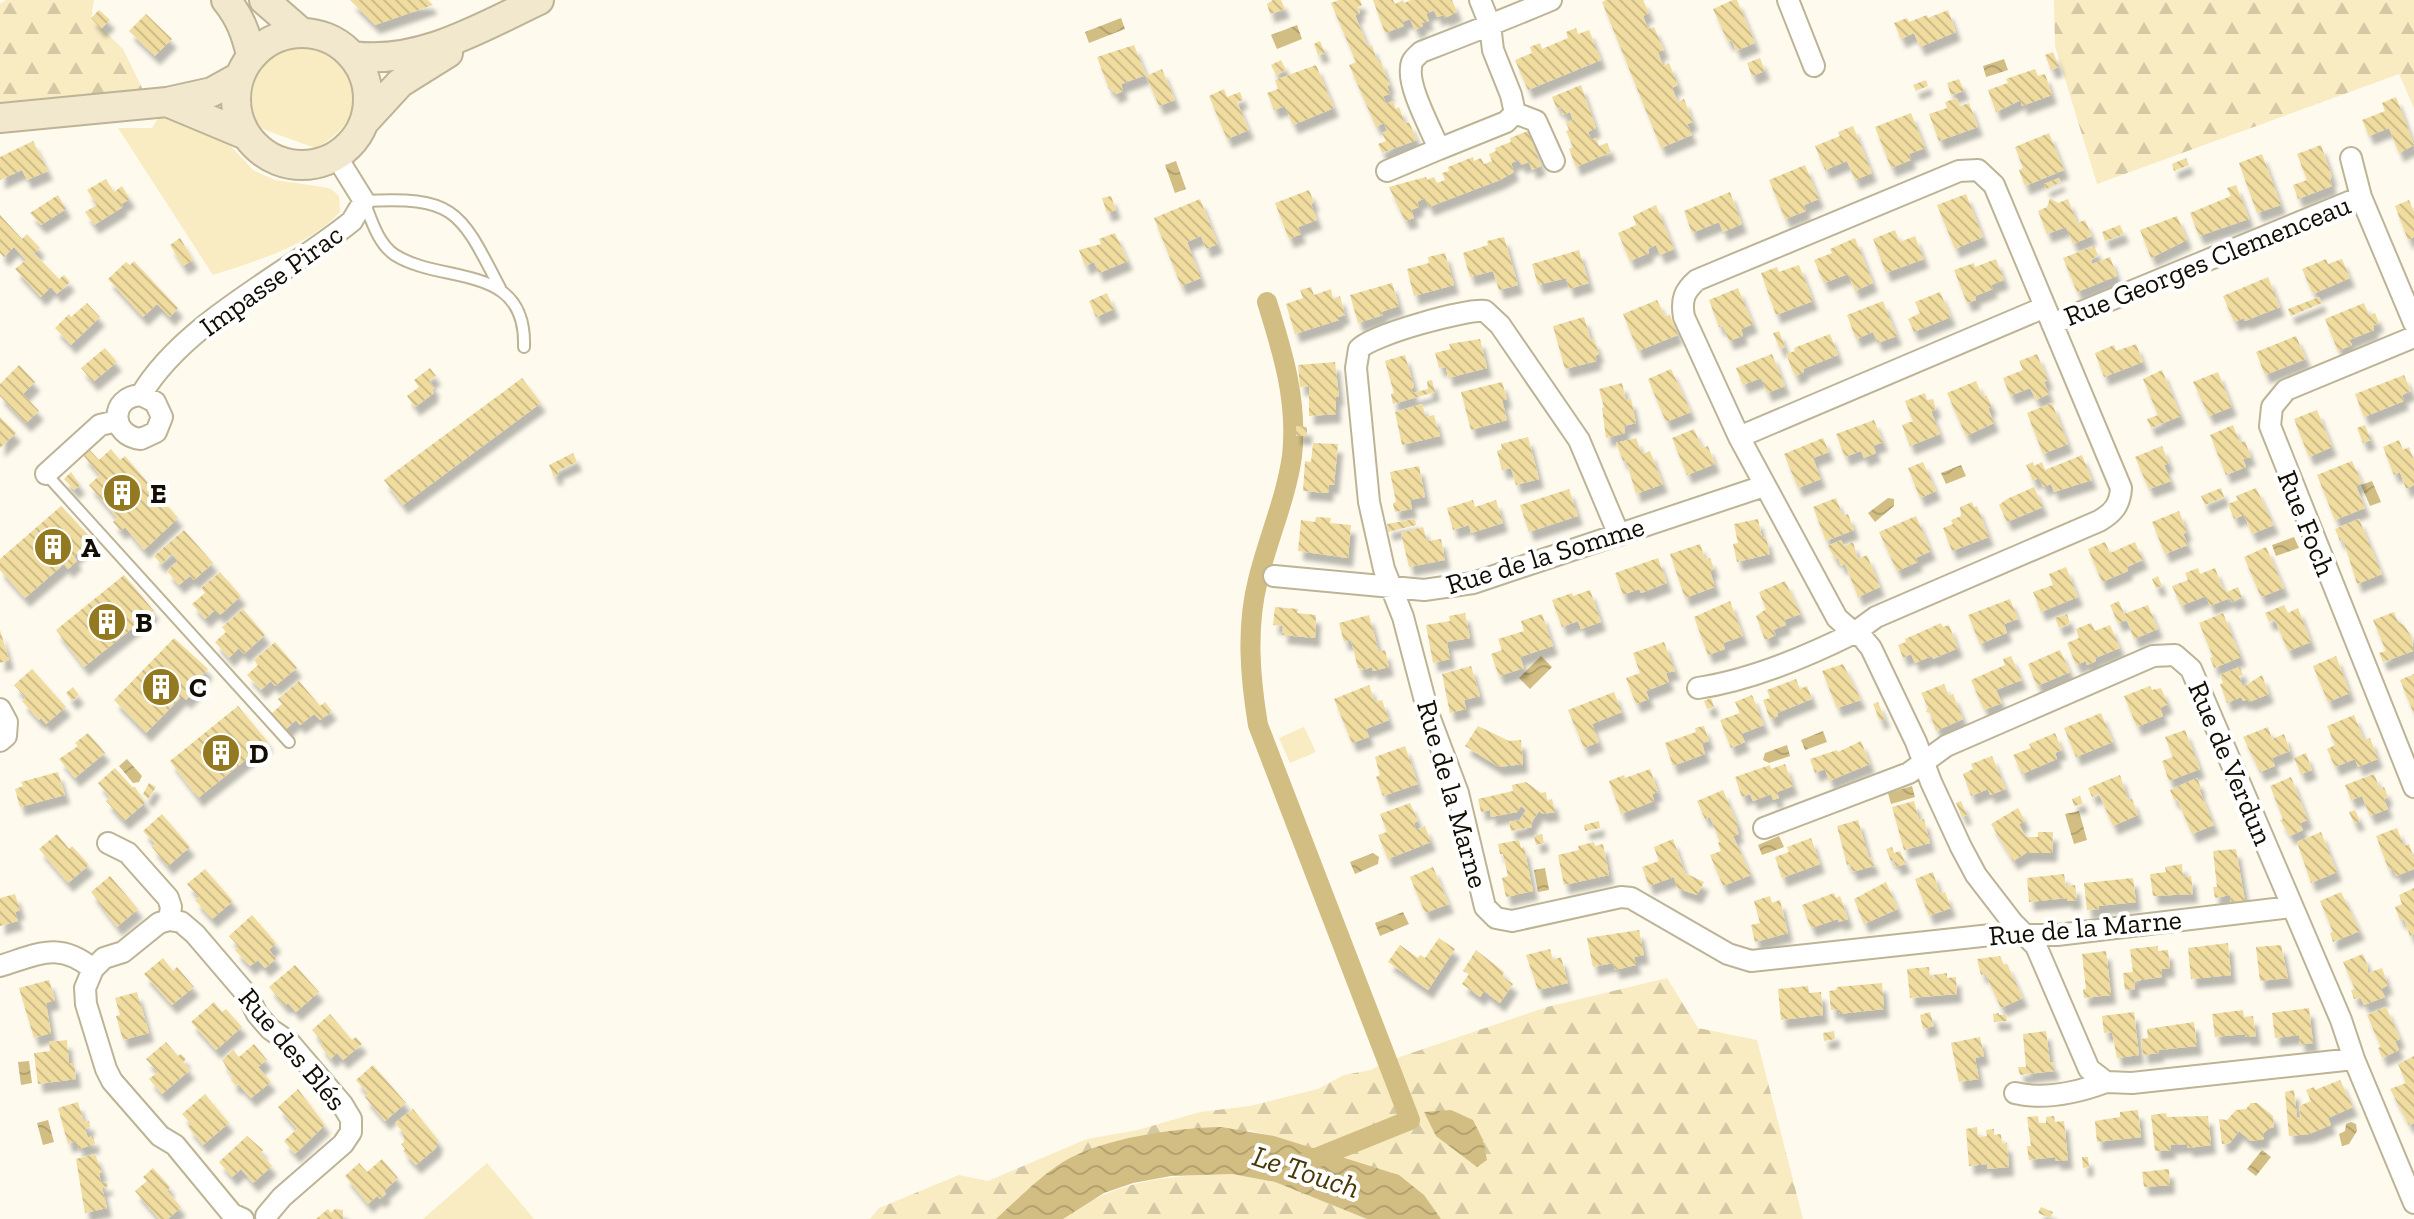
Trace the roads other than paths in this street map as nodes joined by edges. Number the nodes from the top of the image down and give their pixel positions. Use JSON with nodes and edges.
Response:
{"nodes":[{"id":1,"x":226,"y":0,"type":"edge"},
{"id":2,"x":264,"y":0,"type":"edge"},
{"id":3,"x":539,"y":0,"type":"edge"},
{"id":4,"x":1480,"y":0,"type":"edge"},
{"id":5,"x":1551,"y":0,"type":"edge"},
{"id":6,"x":1788,"y":0,"type":"edge"},
{"id":7,"x":1490,"y":25,"type":"junction"},
{"id":8,"x":301,"y":32,"type":"junction"},
{"id":9,"x":465,"y":37,"type":"junction"},
{"id":10,"x":246,"y":56,"type":"junction"},
{"id":11,"x":354,"y":56,"type":"junction"},
{"id":12,"x":1814,"y":66,"type":"dead end"},
{"id":13,"x":167,"y":102,"type":"junction"},
{"id":14,"x":1515,"y":113,"type":"junction"},
{"id":15,"x":0,"y":118,"type":"edge"},
{"id":16,"x":366,"y":120,"type":"junction"},
{"id":17,"x":246,"y":135,"type":"junction"},
{"id":18,"x":1439,"y":149,"type":"junction"},
{"id":19,"x":336,"y":156,"type":"junction"},
{"id":20,"x":2351,"y":158,"type":"dead end"},
{"id":21,"x":1554,"y":161,"type":"dead end"},
{"id":22,"x":1387,"y":171,"type":"dead end"},
{"id":23,"x":2361,"y":197,"type":"junction"},
{"id":24,"x":364,"y":201,"type":"junction"},
{"id":25,"x":500,"y":288,"type":"junction"},
{"id":26,"x":2048,"y":316,"type":"junction"},
{"id":27,"x":2414,"y":323,"type":"edge"},
{"id":28,"x":2414,"y":337,"type":"edge"},
{"id":29,"x":524,"y":347,"type":"dead end"},
{"id":30,"x":141,"y":395,"type":"junction"},
{"id":31,"x":117,"y":421,"type":"junction"},
{"id":32,"x":1739,"y":437,"type":"junction"},
{"id":33,"x":46,"y":474,"type":"joint"},
{"id":34,"x":1764,"y":486,"type":"junction"},
{"id":35,"x":1619,"y":535,"type":"junction"},
{"id":36,"x":1274,"y":576,"type":"dead end"},
{"id":37,"x":1393,"y":589,"type":"junction"},
{"id":38,"x":1854,"y":633,"type":"junction"},
{"id":39,"x":1698,"y":688,"type":"dead end"},
{"id":40,"x":0,"y":709,"type":"edge"},
{"id":41,"x":0,"y":741,"type":"edge"},
{"id":42,"x":289,"y":742,"type":"dead end"},
{"id":43,"x":1924,"y":762,"type":"junction"},
{"id":44,"x":2414,"y":787,"type":"edge"},
{"id":45,"x":1764,"y":828,"type":"dead end"},
{"id":46,"x":108,"y":843,"type":"dead end"},
{"id":47,"x":2291,"y":907,"type":"junction"},
{"id":48,"x":169,"y":920,"type":"junction"},
{"id":49,"x":2025,"y":935,"type":"junction"},
{"id":50,"x":0,"y":966,"type":"edge"},
{"id":51,"x":93,"y":969,"type":"junction"},
{"id":52,"x":2354,"y":1059,"type":"junction"},
{"id":53,"x":2106,"y":1082,"type":"junction"},
{"id":54,"x":2015,"y":1093,"type":"dead end"},
{"id":55,"x":2414,"y":1203,"type":"edge"},
{"id":56,"x":262,"y":1218,"type":"edge"},
{"id":57,"x":243,"y":1219,"type":"edge"}],
"edges":[{"from":1,"to":10,"type":"main road"},
{"from":2,"to":8,"type":"main road"},
{"from":3,"to":9,"type":"main road"},
{"from":4,"to":7,"type":"street"},
{"from":5,"to":7,"type":"street"},
{"from":6,"to":12,"type":"street"},
{"from":7,"to":14,"type":"street"},
{"from":7,"to":18,"type":"street"},
{"from":8,"to":10,"type":"main road"},
{"from":8,"to":11,"type":"main road"},
{"from":9,"to":11,"type":"main road"},
{"from":9,"to":16,"type":"main road"},
{"from":10,"to":13,"type":"main road"},
{"from":10,"to":17,"type":"main road"},
{"from":11,"to":16,"type":"main road"},
{"from":13,"to":15,"type":"main road"},
{"from":13,"to":17,"type":"main road"},
{"from":14,"to":18,"type":"street"},
{"from":14,"to":21,"type":"street"},
{"from":16,"to":19,"type":"main road"},
{"from":17,"to":19,"type":"main road"},
{"from":18,"to":22,"type":"street"},
{"from":19,"to":24,"type":"street","name":"Impasse Pirac"},
{"from":20,"to":23,"type":"street","name":"Rue Georges Clemenceau"},
{"from":23,"to":26,"type":"street","name":"Rue Georges Clemenceau"},
{"from":23,"to":27,"type":"street","name":"Rue Georges Clemenceau"},
{"from":24,"to":25,"type":"lane"},
{"from":24,"to":25,"type":"lane"},
{"from":24,"to":30,"type":"street","name":"Impasse Pirac"},
{"from":25,"to":29,"type":"lane"},
{"from":26,"to":32,"type":"street"},
{"from":26,"to":32,"type":"street"},
{"from":26,"to":38,"type":"street"},
{"from":28,"to":44,"type":"street","name":"Rue Foch"},
{"from":30,"to":31,"type":"street","name":"Impasse Pirac"},
{"from":30,"to":31,"type":"street"},
{"from":31,"to":33,"type":"street","name":"Impasse Pirac"},
{"from":32,"to":34,"type":"street"},
{"from":33,"to":42,"type":"lane"},
{"from":34,"to":35,"type":"street","name":"Rue de la Somme"},
{"from":34,"to":38,"type":"street"},
{"from":35,"to":37,"type":"street","name":"Rue de la Somme"},
{"from":35,"to":37,"type":"street","name":"Rue de la Marne"},
{"from":36,"to":37,"type":"street","name":"Rue de la Somme"},
{"from":37,"to":49,"type":"street","name":"Rue de la Marne"},
{"from":38,"to":39,"type":"street"},
{"from":38,"to":43,"type":"street"},
{"from":40,"to":41,"type":"street"},
{"from":43,"to":45,"type":"street","name":"Rue de Verdun"},
{"from":43,"to":47,"type":"street","name":"Rue de Verdun"},
{"from":43,"to":49,"type":"street"},
{"from":46,"to":48,"type":"street"},
{"from":47,"to":49,"type":"street","name":"Rue de la Marne"},
{"from":47,"to":52,"type":"street","name":"Rue de Verdun"},
{"from":48,"to":51,"type":"street"},
{"from":48,"to":56,"type":"street","name":"Rue des Blés"},
{"from":49,"to":53,"type":"street"},
{"from":50,"to":51,"type":"street"},
{"from":51,"to":57,"type":"street"},
{"from":52,"to":53,"type":"street"},
{"from":52,"to":55,"type":"street","name":"Rue de Verdun"},
{"from":53,"to":54,"type":"street"}]}
